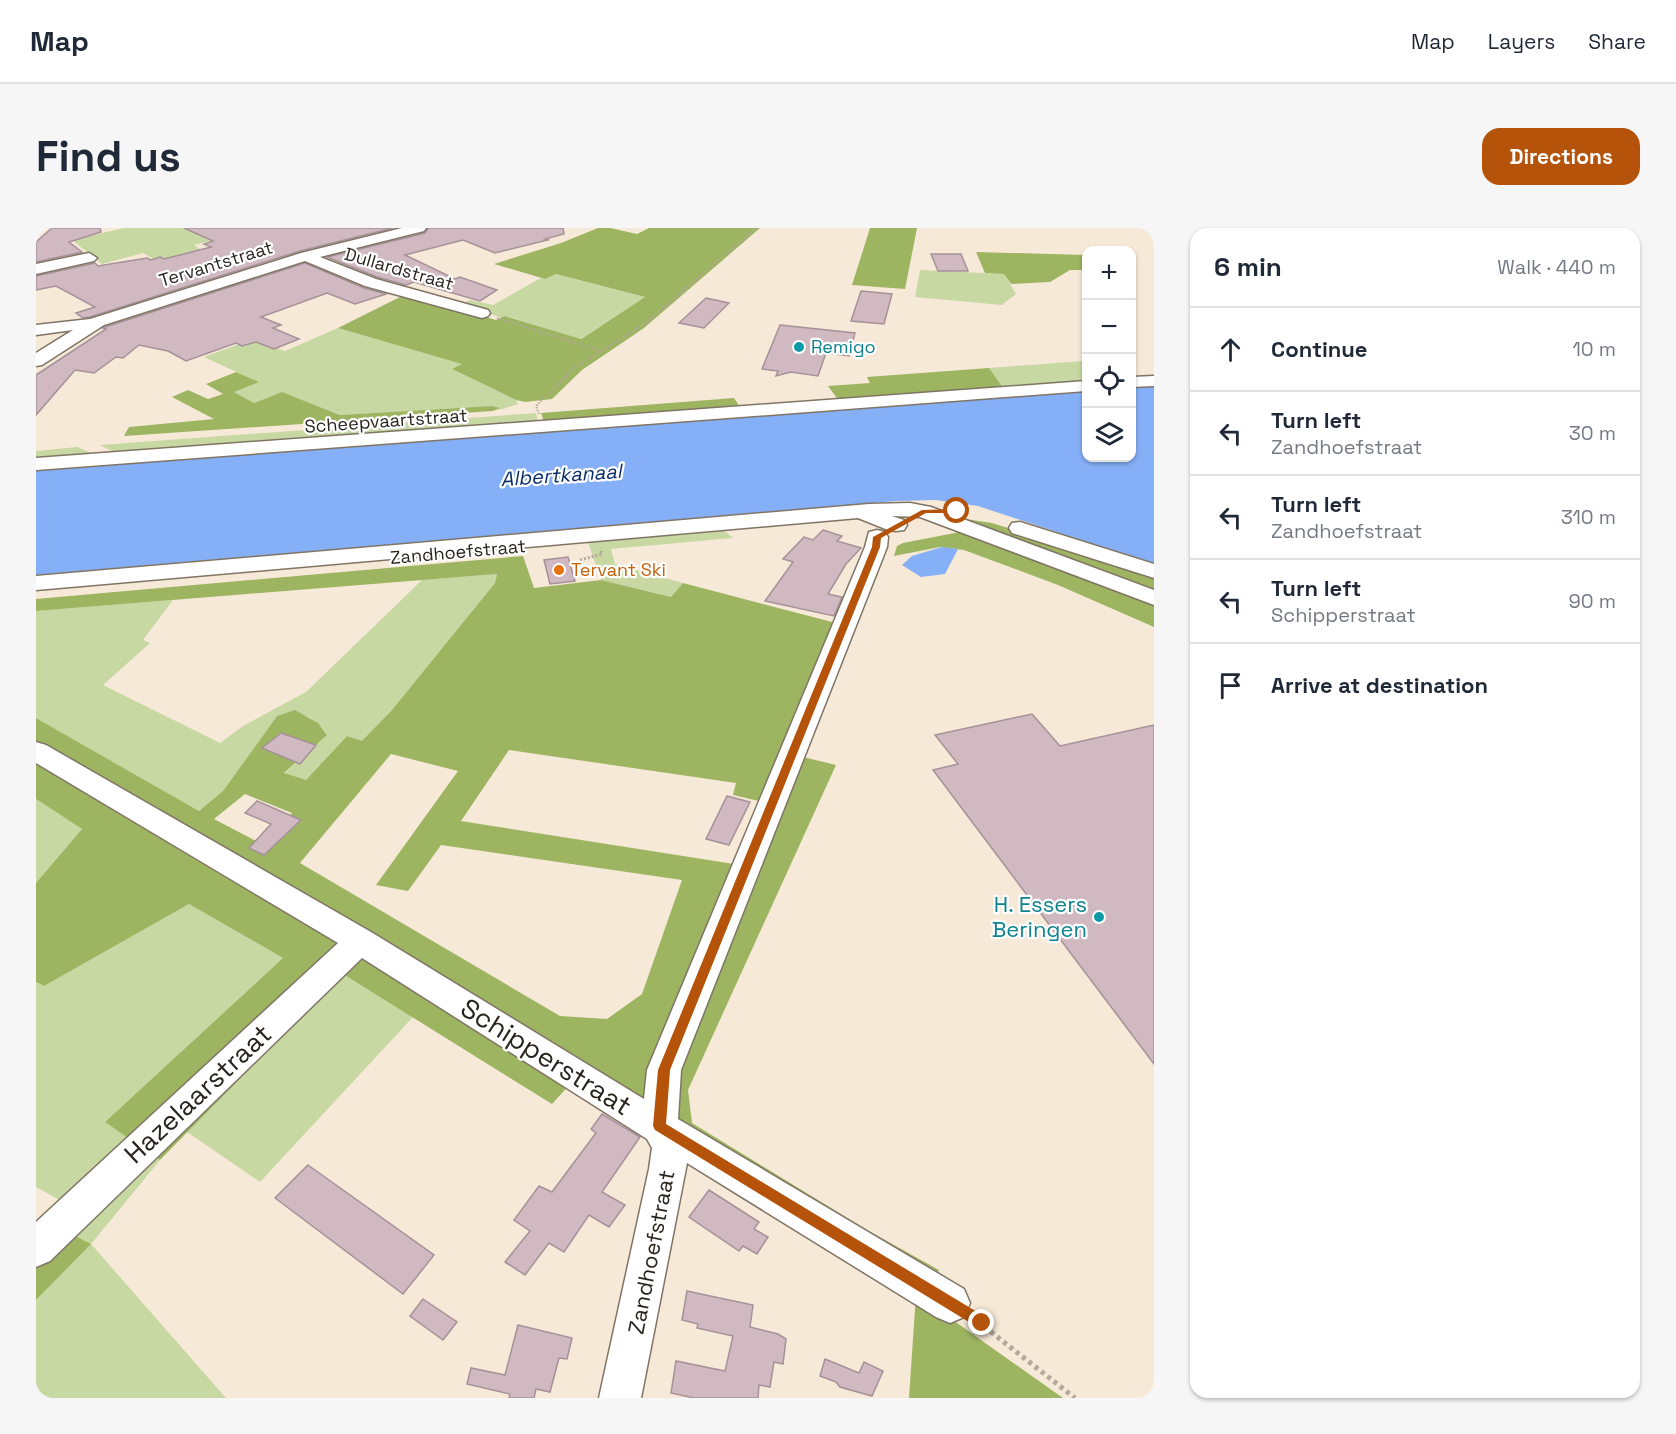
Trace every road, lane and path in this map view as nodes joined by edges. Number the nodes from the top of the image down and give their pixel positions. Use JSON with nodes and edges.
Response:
{"nodes":[{"id":1,"x":419,"y":228,"type":"edge"},
{"id":2,"x":756,"y":228,"type":"edge"},
{"id":3,"x":306,"y":256,"type":"junction"},
{"id":4,"x":89,"y":258,"type":"dead end"},
{"id":5,"x":36,"y":270,"type":"edge"},
{"id":6,"x":482,"y":313,"type":"joint"},
{"id":7,"x":98,"y":321,"type":"junction"},
{"id":8,"x":36,"y":330,"type":"edge"},
{"id":9,"x":602,"y":352,"type":"junction"},
{"id":10,"x":36,"y":361,"type":"edge"},
{"id":11,"x":1154,"y":381,"type":"edge"},
{"id":12,"x":1136,"y":382,"type":"edge"},
{"id":13,"x":1082,"y":386,"type":"edge"},
{"id":14,"x":701,"y":396,"type":"dead end"},
{"id":15,"x":538,"y":410,"type":"junction"},
{"id":16,"x":79,"y":444,"type":"junction"},
{"id":17,"x":36,"y":447,"type":"edge"},
{"id":18,"x":105,"y":459,"type":"junction"},
{"id":19,"x":36,"y":464,"type":"edge"},
{"id":20,"x":860,"y":511,"type":"junction"},
{"id":21,"x":924,"y":511,"type":"junction"},
{"id":22,"x":887,"y":531,"type":"junction"},
{"id":23,"x":1154,"y":571,"type":"edge"},
{"id":24,"x":36,"y":583,"type":"edge"},
{"id":25,"x":36,"y":588,"type":"edge"},
{"id":26,"x":1154,"y":598,"type":"edge"},
{"id":27,"x":36,"y":751,"type":"edge"},
{"id":28,"x":360,"y":941,"type":"junction"},
{"id":29,"x":659,"y":1126,"type":"junction"},
{"id":30,"x":36,"y":1248,"type":"edge"},
{"id":31,"x":950,"y":1303,"type":"joint"},
{"id":32,"x":620,"y":1398,"type":"edge"},
{"id":33,"x":1075,"y":1398,"type":"edge"}],
"edges":[{"from":1,"to":3,"type":"street","name":"Tervantstraat"},
{"from":2,"to":9,"type":"path"},
{"from":3,"to":6,"type":"street","name":"Dullardstraat"},
{"from":3,"to":7,"type":"street","name":"Tervantstraat"},
{"from":4,"to":5,"type":"street"},
{"from":6,"to":9,"type":"path"},
{"from":7,"to":8,"type":"street"},
{"from":7,"to":10,"type":"street","name":"Tervantstraat"},
{"from":9,"to":15,"type":"path"},
{"from":11,"to":12,"type":"street"},
{"from":13,"to":18,"type":"street"},
{"from":14,"to":15,"type":"street","name":"Scheepvaartstraat"},
{"from":15,"to":16,"type":"street","name":"Scheepvaartstraat"},
{"from":16,"to":17,"type":"street","name":"Scheepvaartstraat"},
{"from":16,"to":18,"type":"street"},
{"from":18,"to":19,"type":"street"},
{"from":20,"to":21,"type":"street"},
{"from":20,"to":22,"type":"street"},
{"from":20,"to":24,"type":"street"},
{"from":21,"to":22,"type":"street"},
{"from":21,"to":23,"type":"street"},
{"from":21,"to":26,"type":"street"},
{"from":22,"to":25,"type":"street","name":"Zandhoefstraat"},
{"from":22,"to":29,"type":"street","name":"Zandhoefstraat"},
{"from":27,"to":28,"type":"street","name":"Schipperstraat"},
{"from":28,"to":29,"type":"street","name":"Schipperstraat"},
{"from":28,"to":30,"type":"street","name":"Hazelaarstraat"},
{"from":29,"to":31,"type":"street","name":"Schipperstraat"},
{"from":29,"to":32,"type":"street","name":"Zandhoefstraat"},
{"from":31,"to":33,"type":"path"}]}
